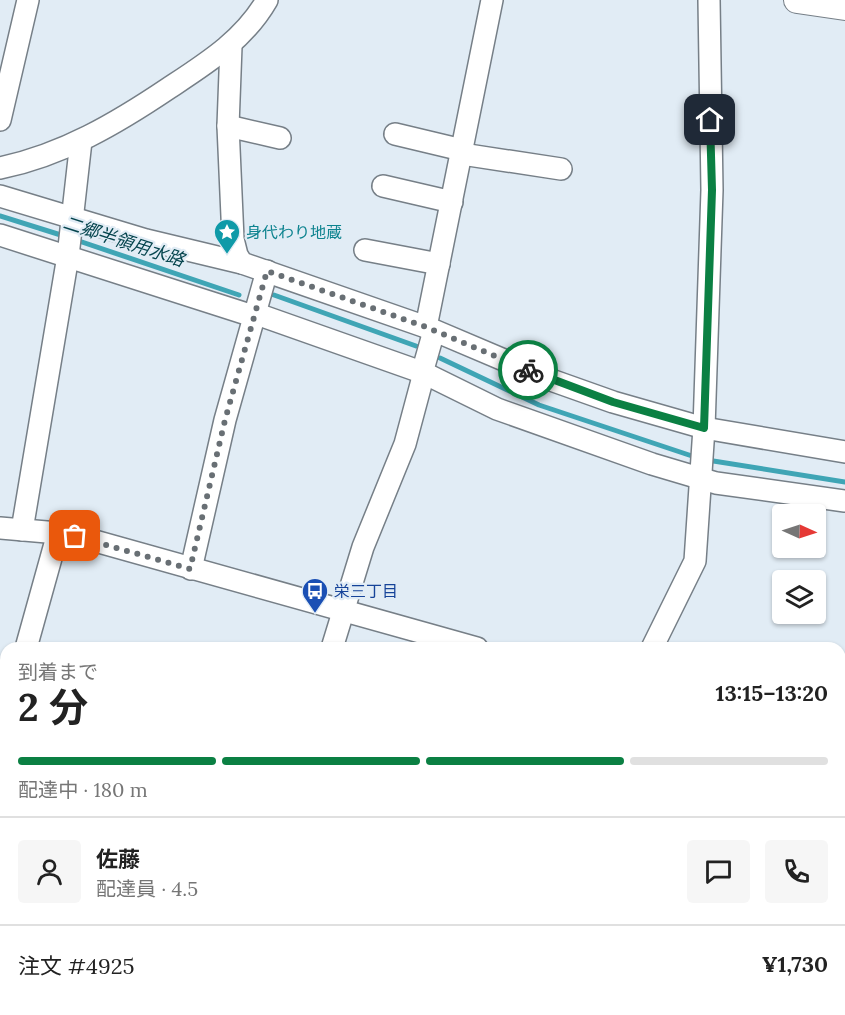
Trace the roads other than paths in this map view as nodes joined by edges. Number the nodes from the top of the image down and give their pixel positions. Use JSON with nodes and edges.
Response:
{"nodes":[{"id":1,"x":28,"y":0,"type":"edge"},
{"id":2,"x":267,"y":0,"type":"edge"},
{"id":3,"x":492,"y":0,"type":"edge"},
{"id":4,"x":709,"y":0,"type":"edge"},
{"id":5,"x":797,"y":0,"type":"edge"},
{"id":6,"x":845,"y":7,"type":"edge"},
{"id":7,"x":231,"y":46,"type":"junction"},
{"id":8,"x":0,"y":120,"type":"edge"},
{"id":9,"x":228,"y":126,"type":"junction"},
{"id":10,"x":395,"y":134,"type":"dead end"},
{"id":11,"x":280,"y":138,"type":"dead end"},
{"id":12,"x":81,"y":141,"type":"junction"},
{"id":13,"x":462,"y":152,"type":"junction"},
{"id":14,"x":0,"y":168,"type":"edge"},
{"id":15,"x":561,"y":169,"type":"dead end"},
{"id":16,"x":382,"y":186,"type":"dead end"},
{"id":17,"x":0,"y":196,"type":"edge"},
{"id":18,"x":452,"y":202,"type":"junction"},
{"id":19,"x":73,"y":219,"type":"junction"},
{"id":20,"x":0,"y":235,"type":"edge"},
{"id":21,"x":365,"y":250,"type":"dead end"},
{"id":22,"x":68,"y":256,"type":"junction"},
{"id":23,"x":242,"y":263,"type":"junction"},
{"id":24,"x":439,"y":264,"type":"junction"},
{"id":25,"x":267,"y":271,"type":"junction"},
{"id":26,"x":253,"y":315,"type":"junction"},
{"id":27,"x":430,"y":329,"type":"junction"},
{"id":28,"x":423,"y":373,"type":"junction"},
{"id":29,"x":704,"y":428,"type":"junction"},
{"id":30,"x":845,"y":452,"type":"edge"},
{"id":31,"x":700,"y":479,"type":"junction"},
{"id":32,"x":845,"y":501,"type":"edge"},
{"id":33,"x":0,"y":528,"type":"edge"},
{"id":34,"x":22,"y":530,"type":"junction"},
{"id":35,"x":58,"y":533,"type":"junction"},
{"id":36,"x":190,"y":569,"type":"junction"},
{"id":37,"x":342,"y":611,"type":"junction"},
{"id":38,"x":28,"y":642,"type":"edge"},
{"id":39,"x":334,"y":642,"type":"edge"},
{"id":40,"x":455,"y":642,"type":"edge"},
{"id":41,"x":655,"y":642,"type":"edge"}],
"edges":[{"from":1,"to":8,"type":"street"},
{"from":2,"to":7,"type":"street"},
{"from":3,"to":13,"type":"street"},
{"from":4,"to":29,"type":"street"},
{"from":5,"to":6,"type":"main road"},
{"from":7,"to":9,"type":"street"},
{"from":7,"to":12,"type":"street"},
{"from":9,"to":11,"type":"street"},
{"from":9,"to":23,"type":"street"},
{"from":10,"to":13,"type":"street"},
{"from":12,"to":14,"type":"street"},
{"from":12,"to":19,"type":"street"},
{"from":13,"to":15,"type":"street"},
{"from":13,"to":18,"type":"street"},
{"from":16,"to":18,"type":"street"},
{"from":17,"to":19,"type":"street"},
{"from":18,"to":24,"type":"street"},
{"from":19,"to":22,"type":"street"},
{"from":19,"to":23,"type":"street"},
{"from":20,"to":22,"type":"street"},
{"from":21,"to":24,"type":"street"},
{"from":22,"to":26,"type":"street"},
{"from":22,"to":34,"type":"street"},
{"from":23,"to":25,"type":"street"},
{"from":24,"to":27,"type":"street"},
{"from":25,"to":26,"type":"street"},
{"from":25,"to":27,"type":"street"},
{"from":26,"to":28,"type":"street"},
{"from":26,"to":36,"type":"street"},
{"from":27,"to":28,"type":"street"},
{"from":27,"to":29,"type":"street"},
{"from":28,"to":31,"type":"street"},
{"from":28,"to":37,"type":"street"},
{"from":29,"to":30,"type":"street"},
{"from":29,"to":31,"type":"street"},
{"from":31,"to":32,"type":"street"},
{"from":31,"to":41,"type":"street"},
{"from":33,"to":34,"type":"street"},
{"from":34,"to":35,"type":"street"},
{"from":35,"to":36,"type":"street"},
{"from":35,"to":38,"type":"street"},
{"from":36,"to":37,"type":"street"},
{"from":37,"to":39,"type":"street"},
{"from":37,"to":40,"type":"street"}]}
